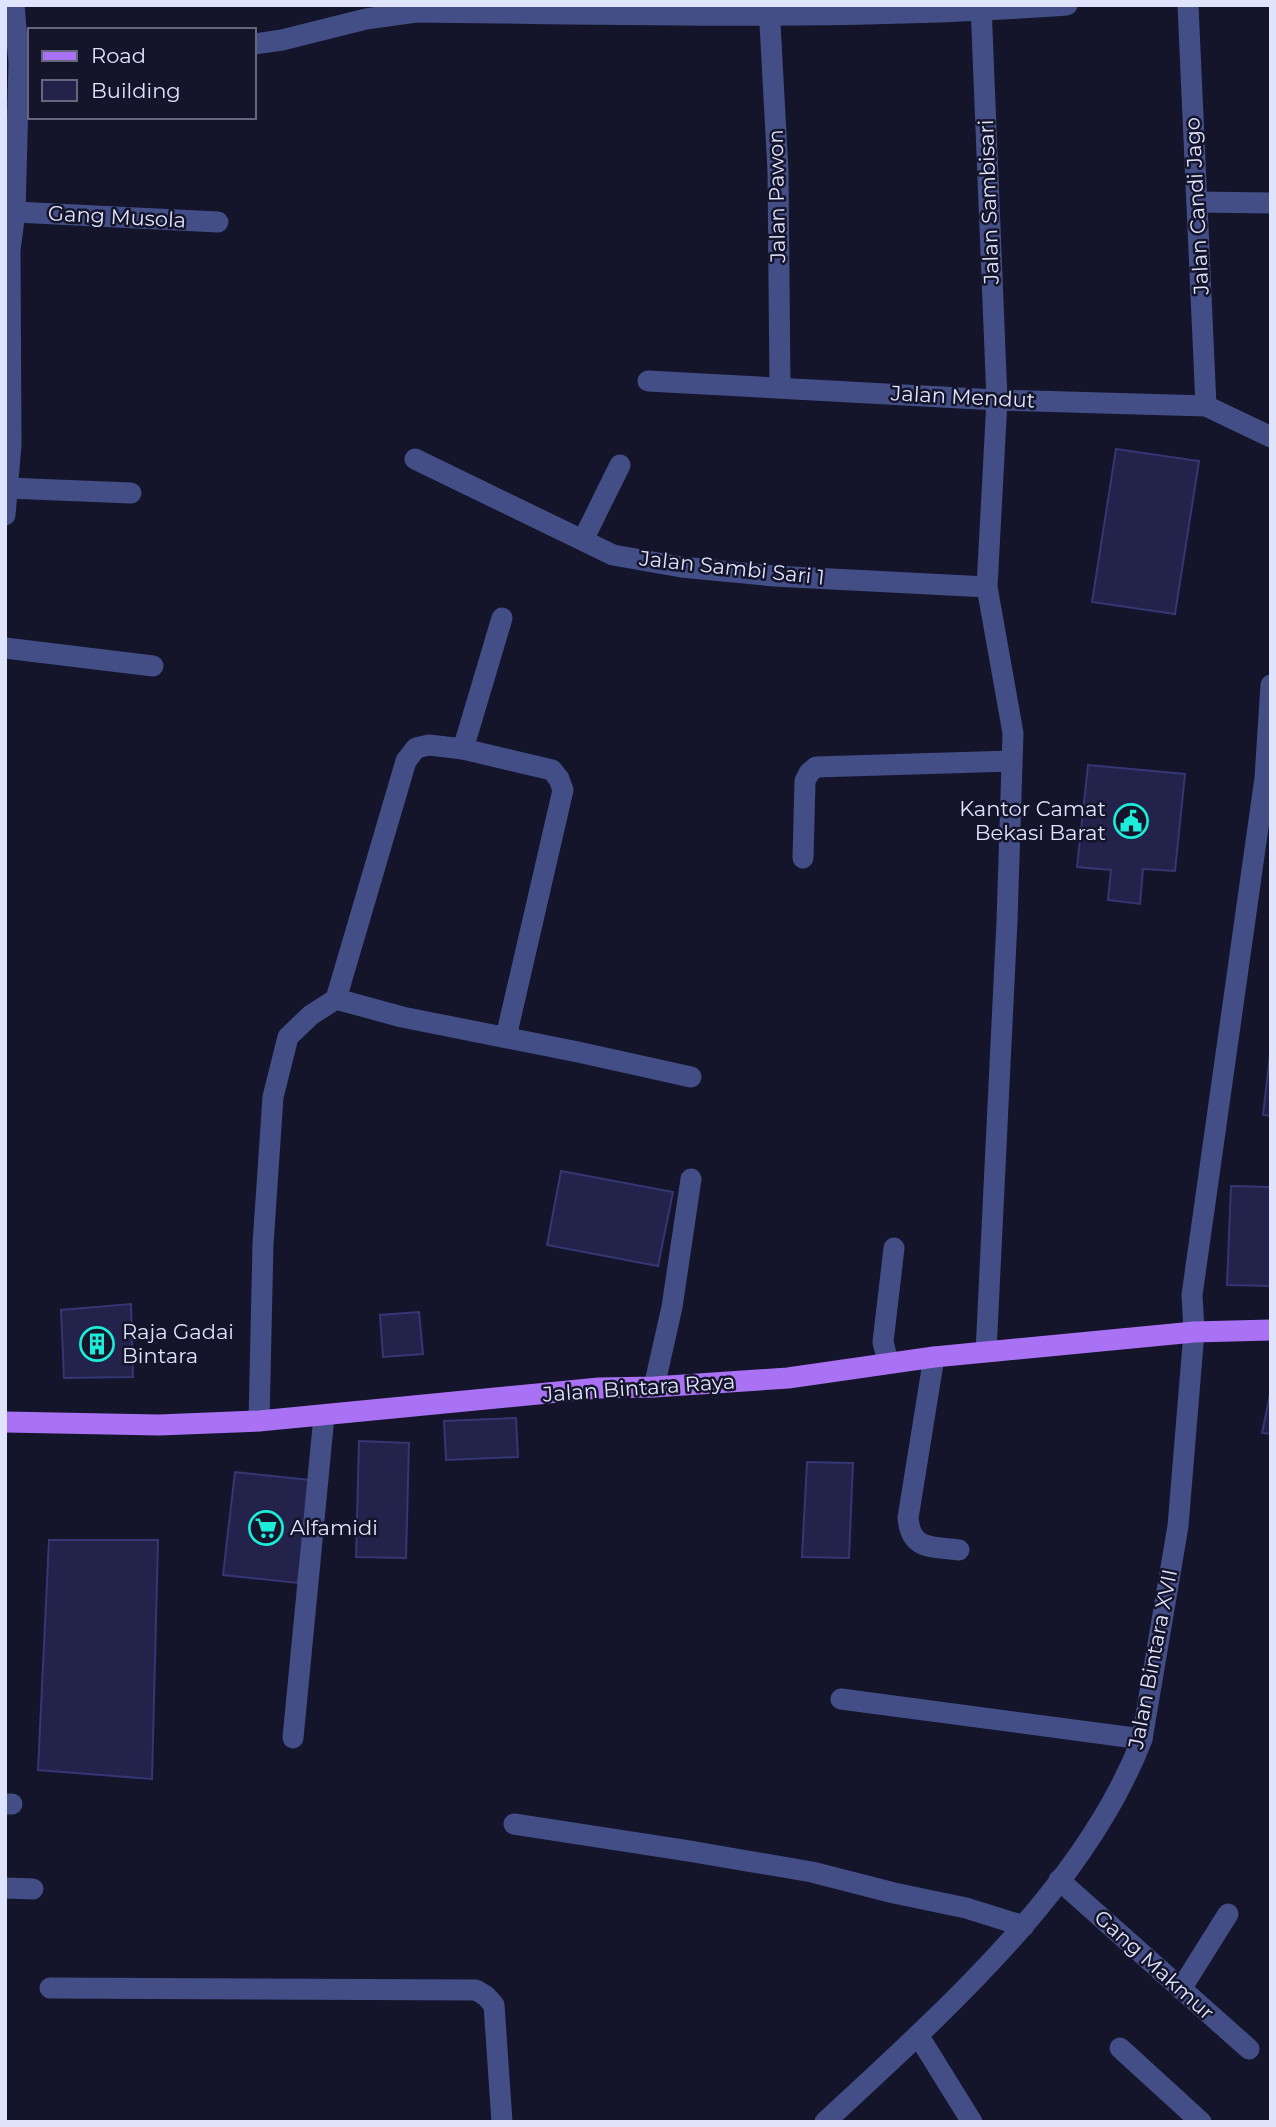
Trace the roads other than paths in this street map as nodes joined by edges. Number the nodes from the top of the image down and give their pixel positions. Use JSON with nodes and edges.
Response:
{"nodes":[{"id":1,"x":14,"y":5,"type":"edge"},
{"id":2,"x":1067,"y":5,"type":"edge"},
{"id":3,"x":1188,"y":5,"type":"edge"},
{"id":4,"x":981,"y":8,"type":"edge"},
{"id":5,"x":770,"y":10,"type":"edge"},
{"id":6,"x":256,"y":44,"type":"edge"},
{"id":7,"x":24,"y":62,"type":"edge"},
{"id":8,"x":1197,"y":202,"type":"junction"},
{"id":9,"x":1271,"y":203,"type":"edge"},
{"id":10,"x":15,"y":212,"type":"junction"},
{"id":11,"x":218,"y":222,"type":"dead end"},
{"id":12,"x":8,"y":250,"type":"edge"},
{"id":13,"x":648,"y":380,"type":"dead end"},
{"id":14,"x":780,"y":388,"type":"junction"},
{"id":15,"x":997,"y":400,"type":"junction"},
{"id":16,"x":1206,"y":406,"type":"junction"},
{"id":17,"x":1271,"y":437,"type":"edge"},
{"id":18,"x":8,"y":458,"type":"edge"},
{"id":19,"x":415,"y":459,"type":"dead end"},
{"id":20,"x":620,"y":465,"type":"dead end"},
{"id":21,"x":7,"y":488,"type":"junction"},
{"id":22,"x":131,"y":494,"type":"dead end"},
{"id":23,"x":5,"y":515,"type":"edge"},
{"id":24,"x":583,"y":540,"type":"junction"},
{"id":25,"x":987,"y":587,"type":"junction"},
{"id":26,"x":502,"y":618,"type":"dead end"},
{"id":27,"x":5,"y":648,"type":"edge"},
{"id":28,"x":153,"y":666,"type":"dead end"},
{"id":29,"x":1271,"y":685,"type":"edge"},
{"id":30,"x":463,"y":749,"type":"junction"},
{"id":31,"x":1011,"y":761,"type":"junction"},
{"id":32,"x":803,"y":858,"type":"dead end"},
{"id":33,"x":336,"y":999,"type":"junction"},
{"id":34,"x":506,"y":1037,"type":"junction"},
{"id":35,"x":691,"y":1077,"type":"dead end"},
{"id":36,"x":691,"y":1179,"type":"dead end"},
{"id":37,"x":894,"y":1248,"type":"dead end"},
{"id":38,"x":1271,"y":1330,"type":"edge"},
{"id":39,"x":1194,"y":1332,"type":"junction"},
{"id":40,"x":986,"y":1352,"type":"junction"},
{"id":41,"x":934,"y":1357,"type":"junction"},
{"id":42,"x":888,"y":1362,"type":"junction"},
{"id":43,"x":654,"y":1387,"type":"junction"},
{"id":44,"x":324,"y":1416,"type":"junction"},
{"id":45,"x":259,"y":1421,"type":"junction"},
{"id":46,"x":5,"y":1422,"type":"edge"},
{"id":47,"x":959,"y":1550,"type":"dead end"},
{"id":48,"x":841,"y":1699,"type":"dead end"},
{"id":49,"x":293,"y":1738,"type":"dead end"},
{"id":50,"x":1142,"y":1739,"type":"junction"},
{"id":51,"x":514,"y":1825,"type":"dead end"},
{"id":52,"x":1059,"y":1880,"type":"junction"},
{"id":53,"x":5,"y":1888,"type":"edge"},
{"id":54,"x":33,"y":1889,"type":"dead end"},
{"id":55,"x":1227,"y":1914,"type":"dead end"},
{"id":56,"x":1024,"y":1926,"type":"junction"},
{"id":57,"x":50,"y":1987,"type":"dead end"},
{"id":58,"x":1181,"y":1989,"type":"junction"},
{"id":59,"x":918,"y":2035,"type":"junction"},
{"id":60,"x":1120,"y":2048,"type":"dead end"},
{"id":61,"x":1248,"y":2049,"type":"dead end"},
{"id":62,"x":1194,"y":2120,"type":"edge"},
{"id":63,"x":502,"y":2122,"type":"edge"},
{"id":64,"x":825,"y":2122,"type":"edge"},
{"id":65,"x":972,"y":2122,"type":"edge"}],
"edges":[{"from":1,"to":7,"type":"street"},
{"from":2,"to":4,"type":"street"},
{"from":3,"to":8,"type":"street","name":"Jalan Candi Jago"},
{"from":4,"to":5,"type":"street"},
{"from":4,"to":15,"type":"street","name":"Jalan Sambisari"},
{"from":5,"to":6,"type":"street"},
{"from":5,"to":14,"type":"street","name":"Jalan Pawon"},
{"from":7,"to":10,"type":"street"},
{"from":8,"to":9,"type":"street"},
{"from":8,"to":16,"type":"street","name":"Jalan Candi Jago"},
{"from":10,"to":11,"type":"street","name":"Gang Musola"},
{"from":10,"to":12,"type":"street"},
{"from":12,"to":18,"type":"street"},
{"from":13,"to":14,"type":"street","name":"Jalan Mendut"},
{"from":14,"to":15,"type":"street","name":"Jalan Mendut"},
{"from":15,"to":16,"type":"street","name":"Jalan Mendut"},
{"from":15,"to":25,"type":"street","name":"Jalan Sambisari"},
{"from":16,"to":17,"type":"street","name":"Jalan Mendut"},
{"from":18,"to":21,"type":"street"},
{"from":19,"to":24,"type":"street","name":"Jalan Sambi Sari 1"},
{"from":20,"to":24,"type":"street"},
{"from":21,"to":22,"type":"street"},
{"from":21,"to":23,"type":"street"},
{"from":24,"to":25,"type":"street","name":"Jalan Sambi Sari 1"},
{"from":25,"to":31,"type":"street","name":"Jalan Sambisari"},
{"from":26,"to":30,"type":"street"},
{"from":27,"to":28,"type":"street"},
{"from":29,"to":39,"type":"street","name":"Jalan Bintara XVII"},
{"from":30,"to":33,"type":"street"},
{"from":30,"to":34,"type":"street"},
{"from":31,"to":32,"type":"street"},
{"from":31,"to":40,"type":"street","name":"Jalan Sambisari"},
{"from":33,"to":34,"type":"street"},
{"from":33,"to":45,"type":"street"},
{"from":34,"to":35,"type":"street"},
{"from":36,"to":43,"type":"street"},
{"from":37,"to":42,"type":"street"},
{"from":38,"to":39,"type":"main road","name":"Jalan Bintara Raya"},
{"from":39,"to":40,"type":"main road","name":"Jalan Bintara Raya"},
{"from":39,"to":50,"type":"street","name":"Jalan Bintara XVII"},
{"from":40,"to":41,"type":"main road","name":"Jalan Bintara Raya"},
{"from":41,"to":42,"type":"main road","name":"Jalan Bintara Raya"},
{"from":41,"to":47,"type":"street"},
{"from":42,"to":43,"type":"main road","name":"Jalan Bintara Raya"},
{"from":43,"to":44,"type":"main road","name":"Jalan Bintara Raya"},
{"from":44,"to":45,"type":"main road","name":"Jalan Bintara Raya"},
{"from":44,"to":49,"type":"street"},
{"from":45,"to":46,"type":"main road","name":"Jalan Bintara Raya"},
{"from":48,"to":50,"type":"street"},
{"from":50,"to":52,"type":"street","name":"Jalan Bintara XVII"},
{"from":51,"to":56,"type":"street"},
{"from":52,"to":56,"type":"street","name":"Jalan Bintara XVII"},
{"from":52,"to":58,"type":"street","name":"Gang Makmur"},
{"from":53,"to":54,"type":"street"},
{"from":55,"to":58,"type":"street"},
{"from":56,"to":59,"type":"street","name":"Jalan Bintara XVII"},
{"from":57,"to":63,"type":"street"},
{"from":58,"to":61,"type":"street","name":"Gang Makmur"},
{"from":59,"to":64,"type":"street","name":"Jalan Bintara XVII"},
{"from":59,"to":65,"type":"street"},
{"from":60,"to":62,"type":"street"}]}
